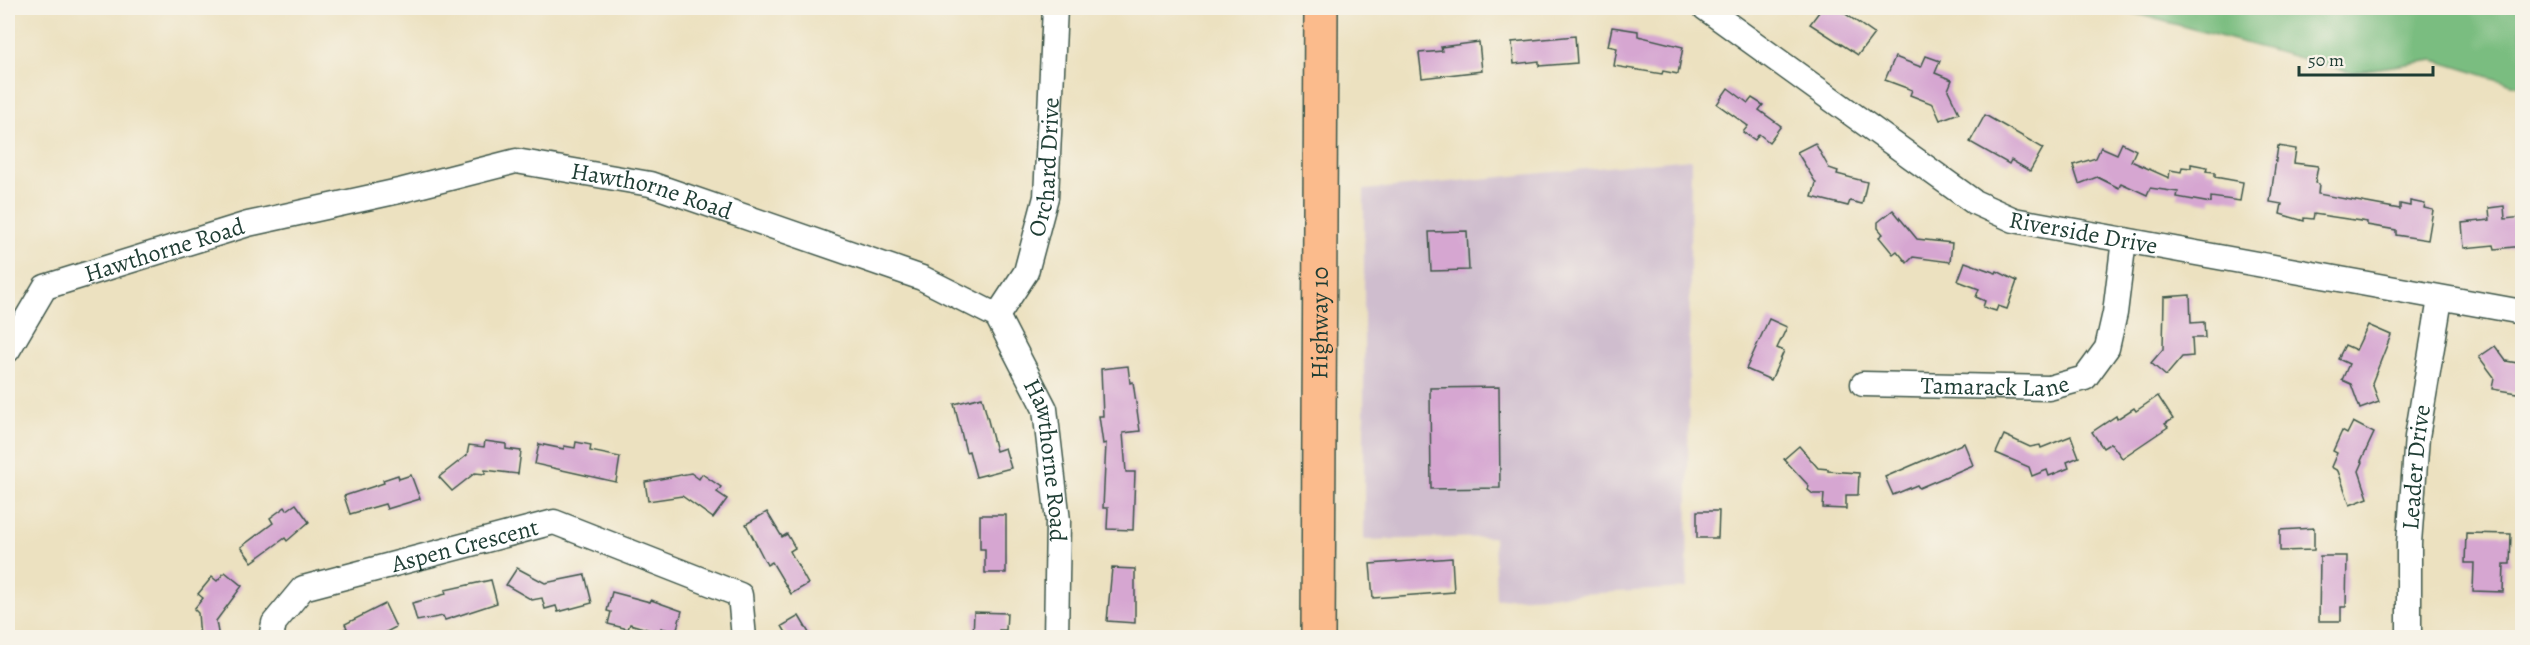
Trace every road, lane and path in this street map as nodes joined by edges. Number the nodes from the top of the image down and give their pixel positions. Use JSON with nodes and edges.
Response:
{"nodes":[{"id":1,"x":1055,"y":8,"type":"edge"},
{"id":2,"x":1321,"y":8,"type":"edge"},
{"id":3,"x":1705,"y":8,"type":"edge"},
{"id":4,"x":2124,"y":240,"type":"junction"},
{"id":5,"x":2440,"y":299,"type":"junction"},
{"id":6,"x":2523,"y":312,"type":"edge"},
{"id":7,"x":997,"y":316,"type":"junction"},
{"id":8,"x":8,"y":350,"type":"edge"},
{"id":9,"x":1863,"y":384,"type":"dead end"},
{"id":10,"x":271,"y":638,"type":"edge"},
{"id":11,"x":744,"y":638,"type":"edge"},
{"id":12,"x":1056,"y":638,"type":"edge"},
{"id":13,"x":1318,"y":638,"type":"edge"},
{"id":14,"x":2409,"y":638,"type":"edge"}],
"edges":[{"from":1,"to":7,"type":"street","name":"Orchard Drive"},
{"from":2,"to":13,"type":"highway","name":"Highway 10"},
{"from":3,"to":4,"type":"street","name":"Riverside Drive"},
{"from":4,"to":5,"type":"street","name":"Riverside Drive"},
{"from":4,"to":9,"type":"street","name":"Tamarack Lane"},
{"from":5,"to":6,"type":"street","name":"Riverside Drive"},
{"from":5,"to":14,"type":"street","name":"Leader Drive"},
{"from":7,"to":8,"type":"street","name":"Hawthorne Road"},
{"from":7,"to":12,"type":"street","name":"Hawthorne Road"},
{"from":10,"to":11,"type":"street","name":"Aspen Crescent"}]}
